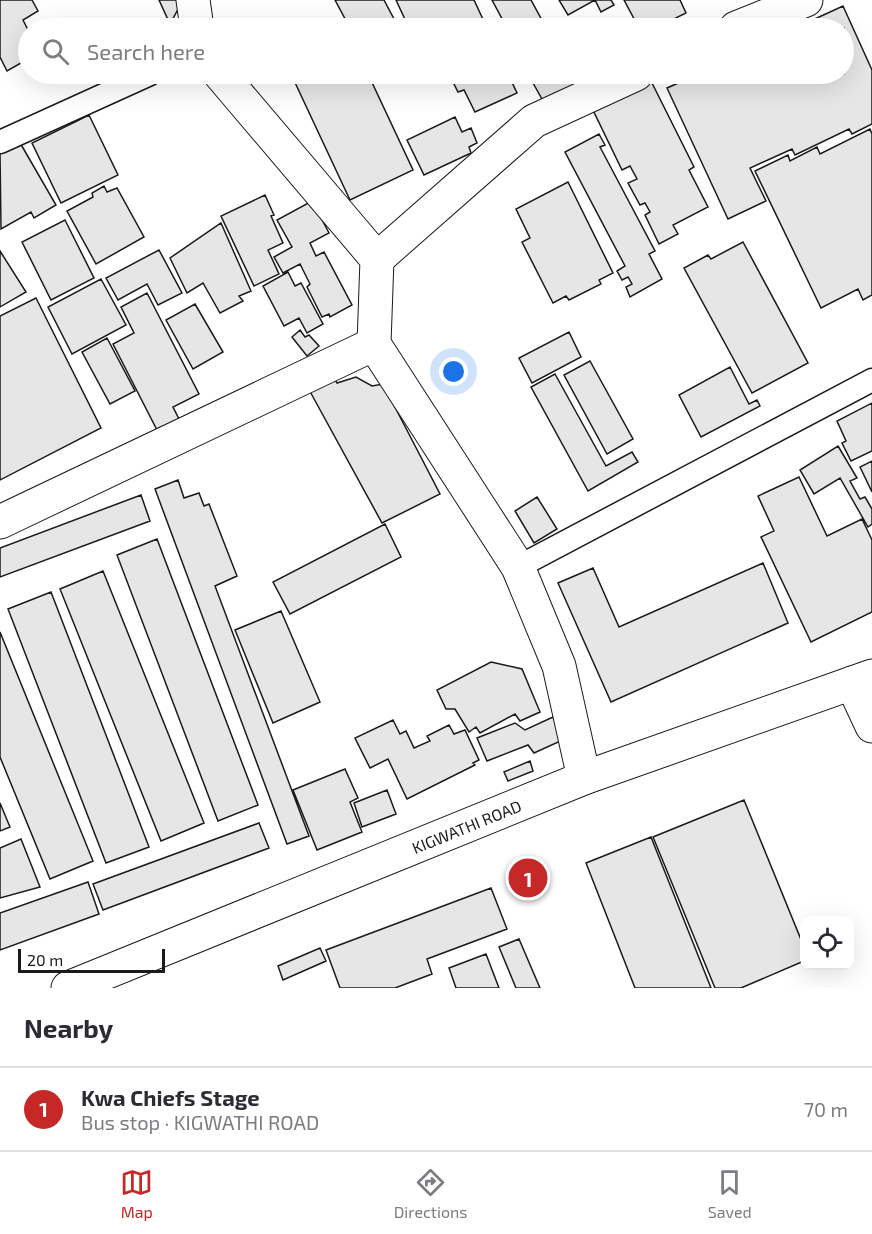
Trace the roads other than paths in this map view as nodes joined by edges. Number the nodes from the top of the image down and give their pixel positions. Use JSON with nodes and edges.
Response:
{"nodes":[{"id":1,"x":193,"y":0,"type":"edge"},
{"id":2,"x":806,"y":0,"type":"edge"},
{"id":3,"x":196,"y":18,"type":"edge"},
{"id":4,"x":761,"y":18,"type":"edge"},
{"id":5,"x":128,"y":84,"type":"edge"},
{"id":6,"x":228,"y":84,"type":"edge"},
{"id":7,"x":614,"y":84,"type":"edge"},
{"id":8,"x":0,"y":142,"type":"edge"},
{"id":9,"x":377,"y":259,"type":"junction"},
{"id":10,"x":374,"y":344,"type":"junction"},
{"id":11,"x":872,"y":381,"type":"edge"},
{"id":12,"x":0,"y":522,"type":"edge"},
{"id":13,"x":518,"y":567,"type":"junction"},
{"id":14,"x":862,"y":680,"type":"edge"},
{"id":15,"x":872,"y":726,"type":"edge"},
{"id":16,"x":584,"y":778,"type":"junction"},
{"id":17,"x":123,"y":979,"type":"edge"},
{"id":18,"x":68,"y":988,"type":"edge"}],
"edges":[{"from":1,"to":3,"type":"street"},
{"from":2,"to":4,"type":"street"},
{"from":5,"to":8,"type":"lane"},
{"from":6,"to":9,"type":"street"},
{"from":7,"to":9,"type":"street"},
{"from":9,"to":10,"type":"street"},
{"from":10,"to":12,"type":"street"},
{"from":10,"to":13,"type":"street"},
{"from":11,"to":13,"type":"lane"},
{"from":13,"to":16,"type":"street"},
{"from":14,"to":15,"type":"street"},
{"from":14,"to":16,"type":"street","name":"KIGWATHI ROAD"},
{"from":16,"to":17,"type":"street","name":"KIGWATHI ROAD"},
{"from":17,"to":18,"type":"street","name":"KIGWATHI ROAD"}]}
